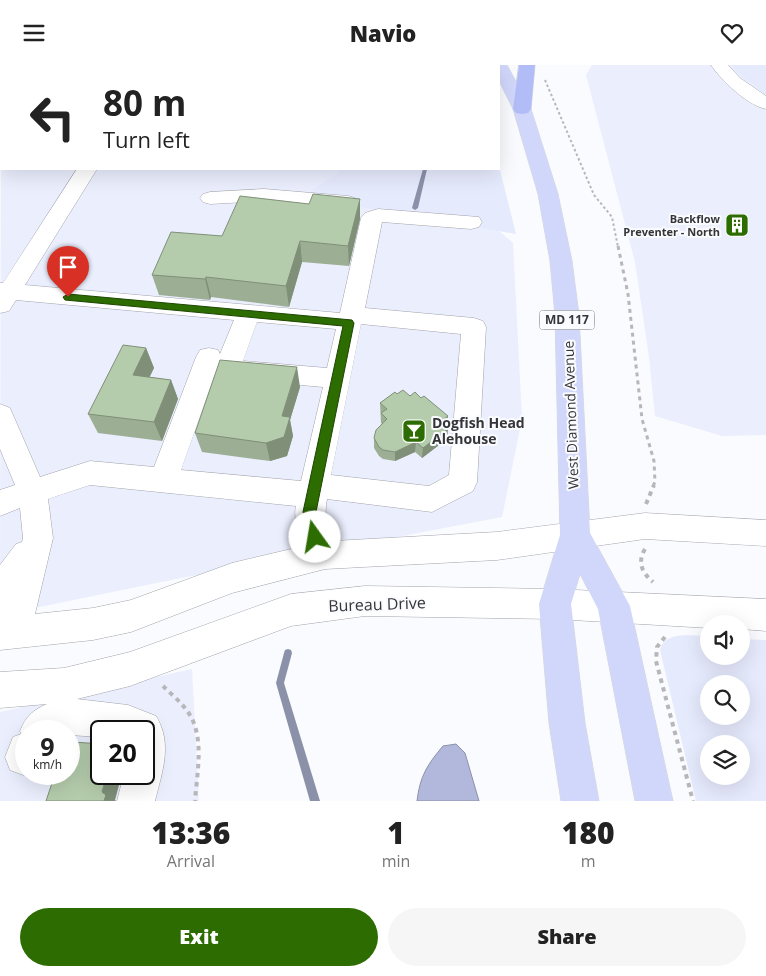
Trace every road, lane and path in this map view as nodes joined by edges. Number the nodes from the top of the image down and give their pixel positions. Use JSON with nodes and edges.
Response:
{"nodes":[{"id":1,"x":719,"y":65,"type":"edge"},
{"id":2,"x":500,"y":67,"type":"edge"},
{"id":3,"x":535,"y":69,"type":"edge"},
{"id":4,"x":766,"y":104,"type":"edge"},
{"id":5,"x":522,"y":109,"type":"junction"},
{"id":6,"x":86,"y":170,"type":"edge"},
{"id":7,"x":210,"y":198,"type":"dead end"},
{"id":8,"x":374,"y":215,"type":"junction"},
{"id":9,"x":471,"y":222,"type":"dead end"},
{"id":10,"x":3,"y":297,"type":"edge"},
{"id":11,"x":249,"y":313,"type":"junction"},
{"id":12,"x":350,"y":319,"type":"junction"},
{"id":13,"x":213,"y":364,"type":"junction"},
{"id":14,"x":338,"y":379,"type":"junction"},
{"id":15,"x":0,"y":415,"type":"edge"},
{"id":16,"x":163,"y":480,"type":"junction"},
{"id":17,"x":314,"y":490,"type":"junction"},
{"id":18,"x":32,"y":492,"type":"junction"},
{"id":19,"x":0,"y":503,"type":"edge"},
{"id":20,"x":643,"y":510,"type":"dead end"},
{"id":21,"x":766,"y":533,"type":"edge"},
{"id":22,"x":575,"y":535,"type":"junction"},
{"id":23,"x":38,"y":538,"type":"junction"},
{"id":24,"x":649,"y":547,"type":"dead end"},
{"id":25,"x":325,"y":555,"type":"junction"},
{"id":26,"x":657,"y":589,"type":"dead end"},
{"id":27,"x":0,"y":601,"type":"edge"},
{"id":28,"x":555,"y":604,"type":"junction"},
{"id":29,"x":614,"y":606,"type":"junction"},
{"id":30,"x":766,"y":615,"type":"edge"},
{"id":31,"x":664,"y":631,"type":"dead end"},
{"id":32,"x":0,"y":633,"type":"edge"},
{"id":33,"x":159,"y":680,"type":"dead end"},
{"id":34,"x":0,"y":690,"type":"edge"},
{"id":35,"x":56,"y":720,"type":"edge"},
{"id":36,"x":97,"y":720,"type":"edge"},
{"id":37,"x":140,"y":785,"type":"edge"},
{"id":38,"x":136,"y":801,"type":"edge"},
{"id":39,"x":195,"y":801,"type":"edge"},
{"id":40,"x":580,"y":801,"type":"edge"},
{"id":41,"x":654,"y":801,"type":"edge"},
{"id":42,"x":693,"y":801,"type":"edge"}],
"edges":[{"from":1,"to":4,"type":"street"},
{"from":2,"to":5,"type":"main road","name":"West Diamond Avenue","number":"MD 117"},
{"from":3,"to":5,"type":"highway"},
{"from":3,"to":20,"type":"path"},
{"from":5,"to":22,"type":"main road","name":"West Diamond Avenue","number":"MD 117"},
{"from":6,"to":10,"type":"street"},
{"from":7,"to":8,"type":"street"},
{"from":8,"to":9,"type":"street"},
{"from":8,"to":12,"type":"street"},
{"from":10,"to":11,"type":"street"},
{"from":11,"to":12,"type":"street"},
{"from":11,"to":13,"type":"street"},
{"from":12,"to":14,"type":"street"},
{"from":12,"to":17,"type":"street"},
{"from":13,"to":14,"type":"street"},
{"from":13,"to":16,"type":"street"},
{"from":14,"to":17,"type":"street"},
{"from":15,"to":18,"type":"street"},
{"from":16,"to":17,"type":"street"},
{"from":16,"to":18,"type":"street"},
{"from":17,"to":25,"type":"street"},
{"from":18,"to":19,"type":"street"},
{"from":18,"to":23,"type":"street"},
{"from":21,"to":22,"type":"street"},
{"from":22,"to":25,"type":"street"},
{"from":22,"to":28,"type":"main road","name":"West Diamond Avenue","number":"MD 117"},
{"from":22,"to":29,"type":"main road","name":"West Diamond Avenue","number":"MD 117"},
{"from":23,"to":27,"type":"street"},
{"from":23,"to":32,"type":"street"},
{"from":24,"to":26,"type":"path"},
{"from":25,"to":32,"type":"street"},
{"from":28,"to":29,"type":"street","name":"Bureau Drive"},
{"from":28,"to":34,"type":"street","name":"Bureau Drive"},
{"from":28,"to":40,"type":"main road","name":"West Diamond Avenue","number":"MD 117"},
{"from":29,"to":30,"type":"street","name":"Bureau Drive"},
{"from":29,"to":41,"type":"main road","name":"West Diamond Avenue","number":"MD 117"},
{"from":31,"to":42,"type":"path"},
{"from":33,"to":39,"type":"path"},
{"from":35,"to":36,"type":"street"},
{"from":37,"to":38,"type":"street"}]}
